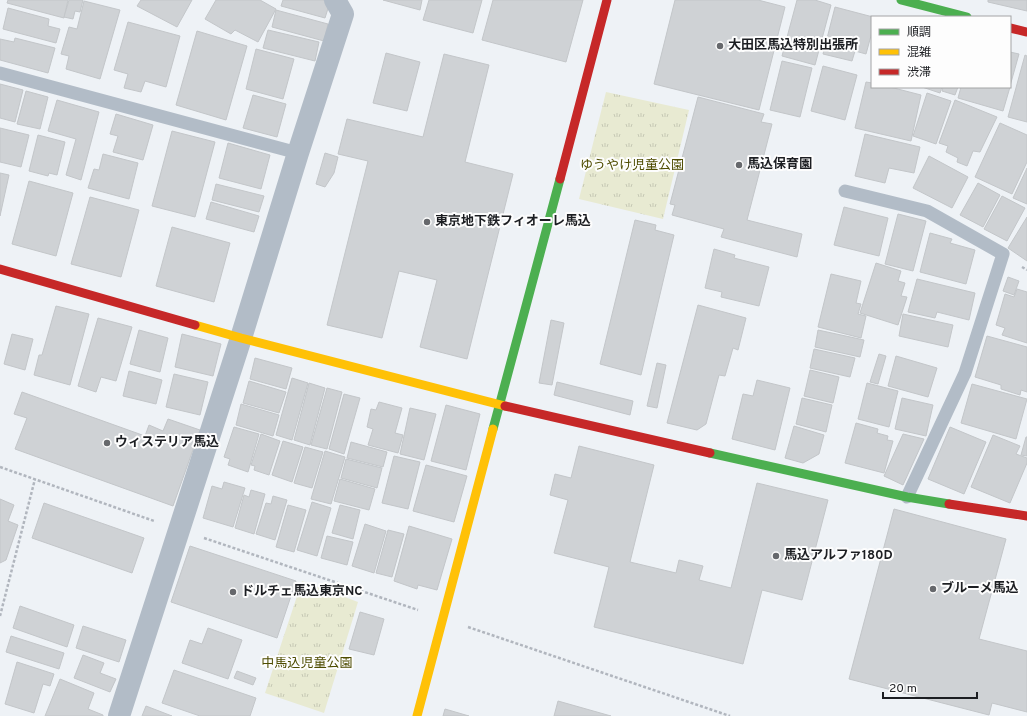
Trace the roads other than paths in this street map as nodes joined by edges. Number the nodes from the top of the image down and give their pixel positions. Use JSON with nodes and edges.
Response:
{"nodes":[{"id":1,"x":335,"y":0,"type":"edge"},
{"id":2,"x":607,"y":0,"type":"edge"},
{"id":3,"x":901,"y":0,"type":"edge"},
{"id":4,"x":963,"y":16,"type":"edge"},
{"id":5,"x":1011,"y":28,"type":"edge"},
{"id":6,"x":1027,"y":32,"type":"edge"},
{"id":7,"x":0,"y":73,"type":"edge"},
{"id":8,"x":298,"y":153,"type":"junction"},
{"id":9,"x":845,"y":191,"type":"dead end"},
{"id":10,"x":0,"y":269,"type":"edge"},
{"id":11,"x":241,"y":338,"type":"junction"},
{"id":12,"x":500,"y":404,"type":"junction"},
{"id":13,"x":907,"y":497,"type":"junction"},
{"id":14,"x":1027,"y":516,"type":"edge"},
{"id":15,"x":119,"y":716,"type":"edge"},
{"id":16,"x":417,"y":716,"type":"edge"}],
"edges":[{"from":1,"to":8,"type":"street"},
{"from":2,"to":12,"type":"street"},
{"from":3,"to":4,"type":"street"},
{"from":5,"to":6,"type":"street"},
{"from":7,"to":8,"type":"lane"},
{"from":8,"to":11,"type":"street"},
{"from":9,"to":13,"type":"lane"},
{"from":10,"to":11,"type":"street"},
{"from":11,"to":12,"type":"street"},
{"from":11,"to":15,"type":"street"},
{"from":12,"to":13,"type":"street"},
{"from":12,"to":16,"type":"street"},
{"from":13,"to":14,"type":"street"}]}
